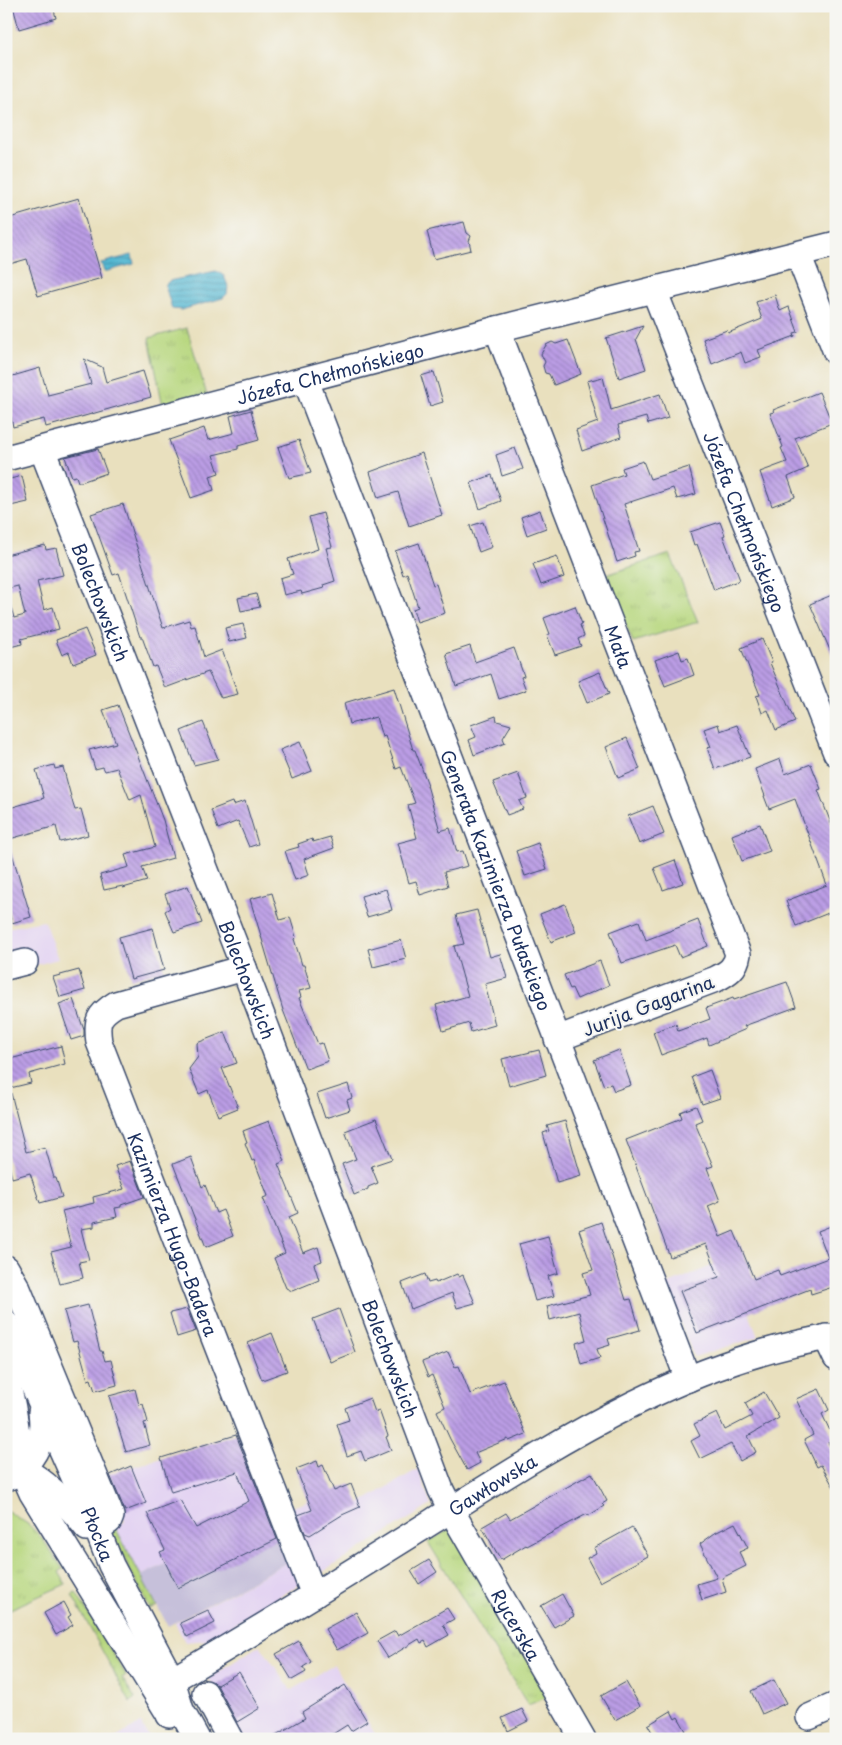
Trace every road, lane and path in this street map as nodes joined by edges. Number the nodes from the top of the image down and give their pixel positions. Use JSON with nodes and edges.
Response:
{"nodes":[{"id":1,"x":836,"y":244,"type":"edge"},
{"id":2,"x":798,"y":254,"type":"junction"},
{"id":3,"x":654,"y":290,"type":"junction"},
{"id":4,"x":497,"y":329,"type":"junction"},
{"id":5,"x":836,"y":352,"type":"edge"},
{"id":6,"x":306,"y":381,"type":"junction"},
{"id":7,"x":42,"y":449,"type":"junction"},
{"id":8,"x":6,"y":458,"type":"edge"},
{"id":9,"x":836,"y":753,"type":"edge"},
{"id":10,"x":735,"y":965,"type":"joint"},
{"id":11,"x":244,"y":968,"type":"junction"},
{"id":12,"x":557,"y":1039,"type":"junction"},
{"id":13,"x":6,"y":1268,"type":"edge"},
{"id":14,"x":6,"y":1324,"type":"edge"},
{"id":15,"x":832,"y":1344,"type":"edge"},
{"id":16,"x":688,"y":1379,"type":"junction"},
{"id":17,"x":6,"y":1380,"type":"edge"},
{"id":18,"x":38,"y":1397,"type":"junction"},
{"id":19,"x":12,"y":1469,"type":"edge"},
{"id":20,"x":6,"y":1488,"type":"edge"},
{"id":21,"x":451,"y":1510,"type":"junction"},
{"id":22,"x":44,"y":1514,"type":"junction"},
{"id":23,"x":97,"y":1529,"type":"junction"},
{"id":24,"x":111,"y":1565,"type":"junction"},
{"id":25,"x":314,"y":1595,"type":"junction"},
{"id":26,"x":131,"y":1654,"type":"junction"},
{"id":27,"x":172,"y":1680,"type":"junction"},
{"id":28,"x":204,"y":1693,"type":"dead end"},
{"id":29,"x":836,"y":1705,"type":"edge"},
{"id":30,"x":169,"y":1715,"type":"junction"},
{"id":31,"x":808,"y":1717,"type":"dead end"},
{"id":32,"x":184,"y":1739,"type":"edge"},
{"id":33,"x":197,"y":1739,"type":"edge"},
{"id":34,"x":230,"y":1739,"type":"edge"},
{"id":35,"x":583,"y":1739,"type":"edge"}],
"edges":[{"from":1,"to":2,"type":"street","name":"Józefa Chełmońskiego"},
{"from":2,"to":3,"type":"street","name":"Józefa Chełmońskiego"},
{"from":2,"to":5,"type":"street"},
{"from":3,"to":4,"type":"street","name":"Józefa Chełmońskiego"},
{"from":3,"to":9,"type":"street","name":"Józefa Chełmońskiego"},
{"from":4,"to":6,"type":"street","name":"Józefa Chełmońskiego"},
{"from":4,"to":10,"type":"street","name":"Mała"},
{"from":6,"to":7,"type":"street","name":"Józefa Chełmońskiego"},
{"from":6,"to":12,"type":"street","name":"Generała Kazimierza Pułaskiego"},
{"from":7,"to":8,"type":"street","name":"Józefa Chełmońskiego"},
{"from":7,"to":11,"type":"street","name":"Bolechowskich"},
{"from":10,"to":12,"type":"street","name":"Jurija Gagarina"},
{"from":11,"to":21,"type":"street","name":"Bolechowskich"},
{"from":11,"to":25,"type":"street","name":"Kazimierza Hugo-Badera"},
{"from":12,"to":16,"type":"street","name":"Generała Kazimierza Pułaskiego"},
{"from":13,"to":23,"type":"street"},
{"from":14,"to":18,"type":"street","name":"Płocka"},
{"from":15,"to":16,"type":"street","name":"Gawłowska"},
{"from":16,"to":21,"type":"street","name":"Gawłowska"},
{"from":17,"to":19,"type":"street","name":"Płocka"},
{"from":18,"to":19,"type":"street"},
{"from":18,"to":23,"type":"street","name":"Płocka"},
{"from":19,"to":22,"type":"street","name":"Płocka"},
{"from":19,"to":24,"type":"street"},
{"from":20,"to":22,"type":"street"},
{"from":21,"to":25,"type":"street","name":"Gawłowska"},
{"from":21,"to":35,"type":"street","name":"Rycerska"},
{"from":22,"to":26,"type":"street","name":"Płocka"},
{"from":23,"to":24,"type":"street","name":"Płocka"},
{"from":24,"to":27,"type":"street","name":"Płocka"},
{"from":25,"to":27,"type":"street","name":"Gawłowska"},
{"from":26,"to":27,"type":"street"},
{"from":26,"to":30,"type":"street","name":"Płocka"},
{"from":27,"to":30,"type":"street"},
{"from":27,"to":33,"type":"street","name":"Płocka"},
{"from":28,"to":34,"type":"street"},
{"from":29,"to":31,"type":"street"},
{"from":30,"to":32,"type":"street","name":"Płocka"}]}
